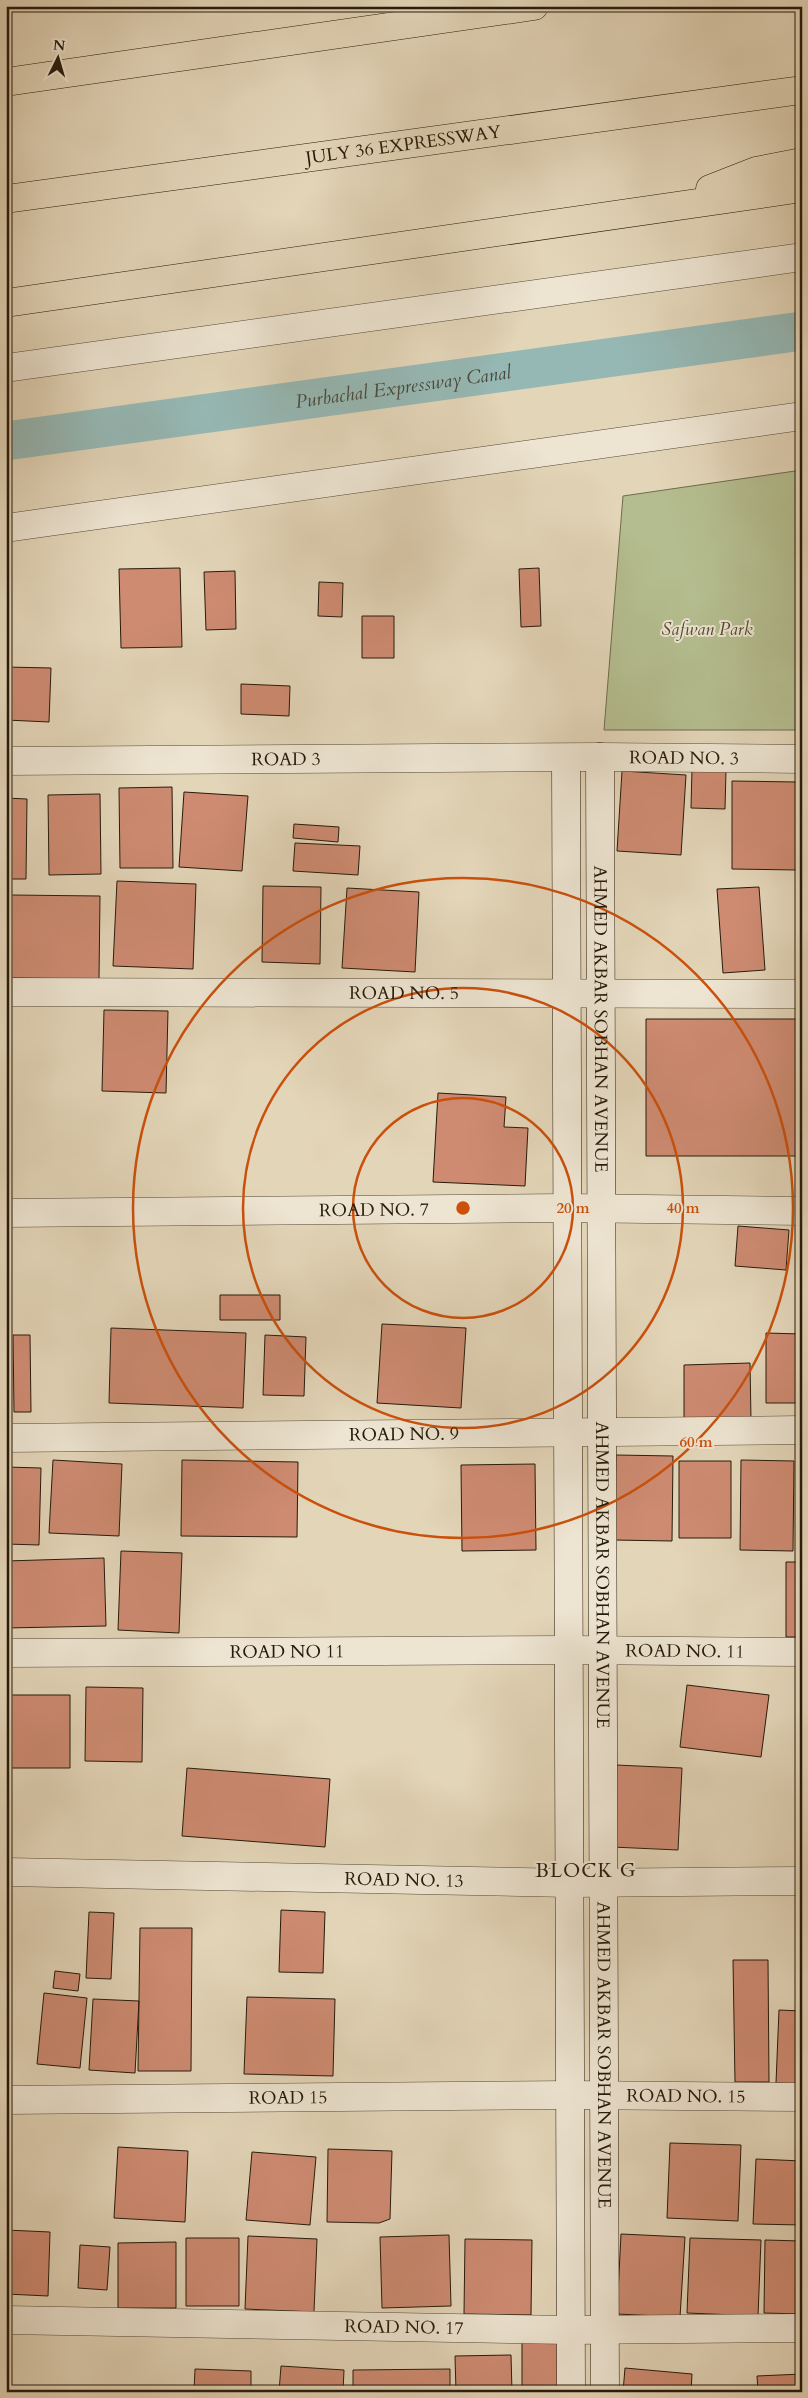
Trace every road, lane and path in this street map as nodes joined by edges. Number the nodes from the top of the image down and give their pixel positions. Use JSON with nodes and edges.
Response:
{"nodes":[{"id":1,"x":534,"y":6,"type":"edge"},
{"id":2,"x":6,"y":82,"type":"edge"},
{"id":3,"x":802,"y":90,"type":"edge"},
{"id":4,"x":802,"y":162,"type":"edge"},
{"id":5,"x":802,"y":188,"type":"edge"},
{"id":6,"x":6,"y":199,"type":"edge"},
{"id":7,"x":670,"y":205,"type":"junction"},
{"id":8,"x":802,"y":257,"type":"edge"},
{"id":9,"x":6,"y":303,"type":"edge"},
{"id":10,"x":6,"y":368,"type":"edge"},
{"id":11,"x":802,"y":416,"type":"edge"},
{"id":12,"x":6,"y":528,"type":"edge"},
{"id":13,"x":600,"y":757,"type":"junction"},
{"id":14,"x":566,"y":758,"type":"junction"},
{"id":15,"x":802,"y":759,"type":"edge"},
{"id":16,"x":6,"y":761,"type":"edge"},
{"id":17,"x":6,"y":992,"type":"edge"},
{"id":18,"x":566,"y":993,"type":"junction"},
{"id":19,"x":600,"y":993,"type":"junction"},
{"id":20,"x":802,"y":994,"type":"edge"},
{"id":21,"x":567,"y":1208,"type":"junction"},
{"id":22,"x":601,"y":1209,"type":"junction"},
{"id":23,"x":802,"y":1210,"type":"edge"},
{"id":24,"x":6,"y":1213,"type":"edge"},
{"id":25,"x":802,"y":1430,"type":"edge"},
{"id":26,"x":568,"y":1432,"type":"junction"},
{"id":27,"x":602,"y":1432,"type":"junction"},
{"id":28,"x":6,"y":1438,"type":"edge"},
{"id":29,"x":569,"y":1650,"type":"junction"},
{"id":30,"x":602,"y":1651,"type":"junction"},
{"id":31,"x":802,"y":1652,"type":"edge"},
{"id":32,"x":6,"y":1653,"type":"edge"},
{"id":33,"x":6,"y":1872,"type":"edge"},
{"id":34,"x":802,"y":1880,"type":"edge"},
{"id":35,"x":603,"y":1882,"type":"junction"},
{"id":36,"x":570,"y":1883,"type":"junction"},
{"id":37,"x":570,"y":2095,"type":"junction"},
{"id":38,"x":604,"y":2095,"type":"junction"},
{"id":39,"x":802,"y":2097,"type":"edge"},
{"id":40,"x":6,"y":2100,"type":"edge"},
{"id":41,"x":6,"y":2320,"type":"edge"},
{"id":42,"x":802,"y":2328,"type":"edge"},
{"id":43,"x":571,"y":2330,"type":"junction"},
{"id":44,"x":605,"y":2330,"type":"junction"},
{"id":45,"x":571,"y":2392,"type":"edge"},
{"id":46,"x":605,"y":2392,"type":"edge"}],
"edges":[{"from":1,"to":2,"type":"main road"},
{"from":3,"to":6,"type":"main road","name":"JULY 36 EXPRESSWAY"},
{"from":4,"to":7,"type":"main road"},
{"from":5,"to":7,"type":"main road"},
{"from":7,"to":9,"type":"main road"},
{"from":8,"to":10,"type":"street"},
{"from":11,"to":12,"type":"street"},
{"from":13,"to":14,"type":"street","name":"ROAD NO. 3"},
{"from":13,"to":15,"type":"street","name":"ROAD NO. 3"},
{"from":13,"to":19,"type":"street","name":"AHMED AKBAR SOBHAN AVENUE"},
{"from":14,"to":16,"type":"street","name":"ROAD 3"},
{"from":14,"to":18,"type":"street","name":"AHMED AKBAR SOBHAN AVENUE"},
{"from":17,"to":18,"type":"street","name":"ROAD NO. 5"},
{"from":18,"to":19,"type":"street","name":"ROAD NO. 5"},
{"from":18,"to":21,"type":"street","name":"AHMED AKBAR SOBHAN AVENUE"},
{"from":19,"to":20,"type":"street","name":"ROAD NO. 5"},
{"from":19,"to":22,"type":"street","name":"AHMED AKBAR SOBHAN AVENUE"},
{"from":21,"to":22,"type":"street","name":"ROAD NO. 7"},
{"from":21,"to":24,"type":"street","name":"ROAD NO. 7"},
{"from":21,"to":26,"type":"street","name":"AHMED AKBAR SOBHAN AVENUE"},
{"from":22,"to":23,"type":"street","name":"ROAD NO. 7"},
{"from":22,"to":27,"type":"street","name":"AHMED AKBAR SOBHAN AVENUE"},
{"from":25,"to":27,"type":"street","name":"ROAD NO. 9"},
{"from":26,"to":27,"type":"street","name":"ROAD NO. 9"},
{"from":26,"to":28,"type":"street","name":"ROAD NO. 9"},
{"from":26,"to":29,"type":"street","name":"AHMED AKBAR SOBHAN AVENUE"},
{"from":27,"to":30,"type":"street","name":"AHMED AKBAR SOBHAN AVENUE"},
{"from":29,"to":30,"type":"street","name":"ROAD NO. 11"},
{"from":29,"to":32,"type":"street","name":"ROAD NO 11"},
{"from":29,"to":36,"type":"street","name":"AHMED AKBAR SOBHAN AVENUE"},
{"from":30,"to":31,"type":"street","name":"ROAD NO. 11"},
{"from":30,"to":35,"type":"street","name":"AHMED AKBAR SOBHAN AVENUE"},
{"from":33,"to":36,"type":"street","name":"ROAD NO. 13"},
{"from":34,"to":35,"type":"street","name":"ROAD NO. 13"},
{"from":35,"to":36,"type":"street","name":"ROAD NO. 13"},
{"from":35,"to":38,"type":"street","name":"AHMED AKBAR SOBHAN AVENUE"},
{"from":36,"to":37,"type":"street","name":"AHMED AKBAR SOBHAN AVENUE"},
{"from":37,"to":38,"type":"street","name":"ROAD NO. 15"},
{"from":37,"to":40,"type":"street","name":"ROAD 15"},
{"from":37,"to":43,"type":"street","name":"AHMED AKBAR SOBHAN AVENUE"},
{"from":38,"to":39,"type":"street","name":"ROAD NO. 15"},
{"from":38,"to":44,"type":"street","name":"AHMED AKBAR SOBHAN AVENUE"},
{"from":41,"to":43,"type":"street","name":"ROAD NO. 17"},
{"from":42,"to":44,"type":"street","name":"ROAD NO. 17"},
{"from":43,"to":44,"type":"street","name":"ROAD NO. 17"},
{"from":43,"to":45,"type":"street","name":"AHMED AKBAR SOBHAN AVENUE"},
{"from":44,"to":46,"type":"street","name":"AHMED AKBAR SOBHAN AVENUE"}]}
